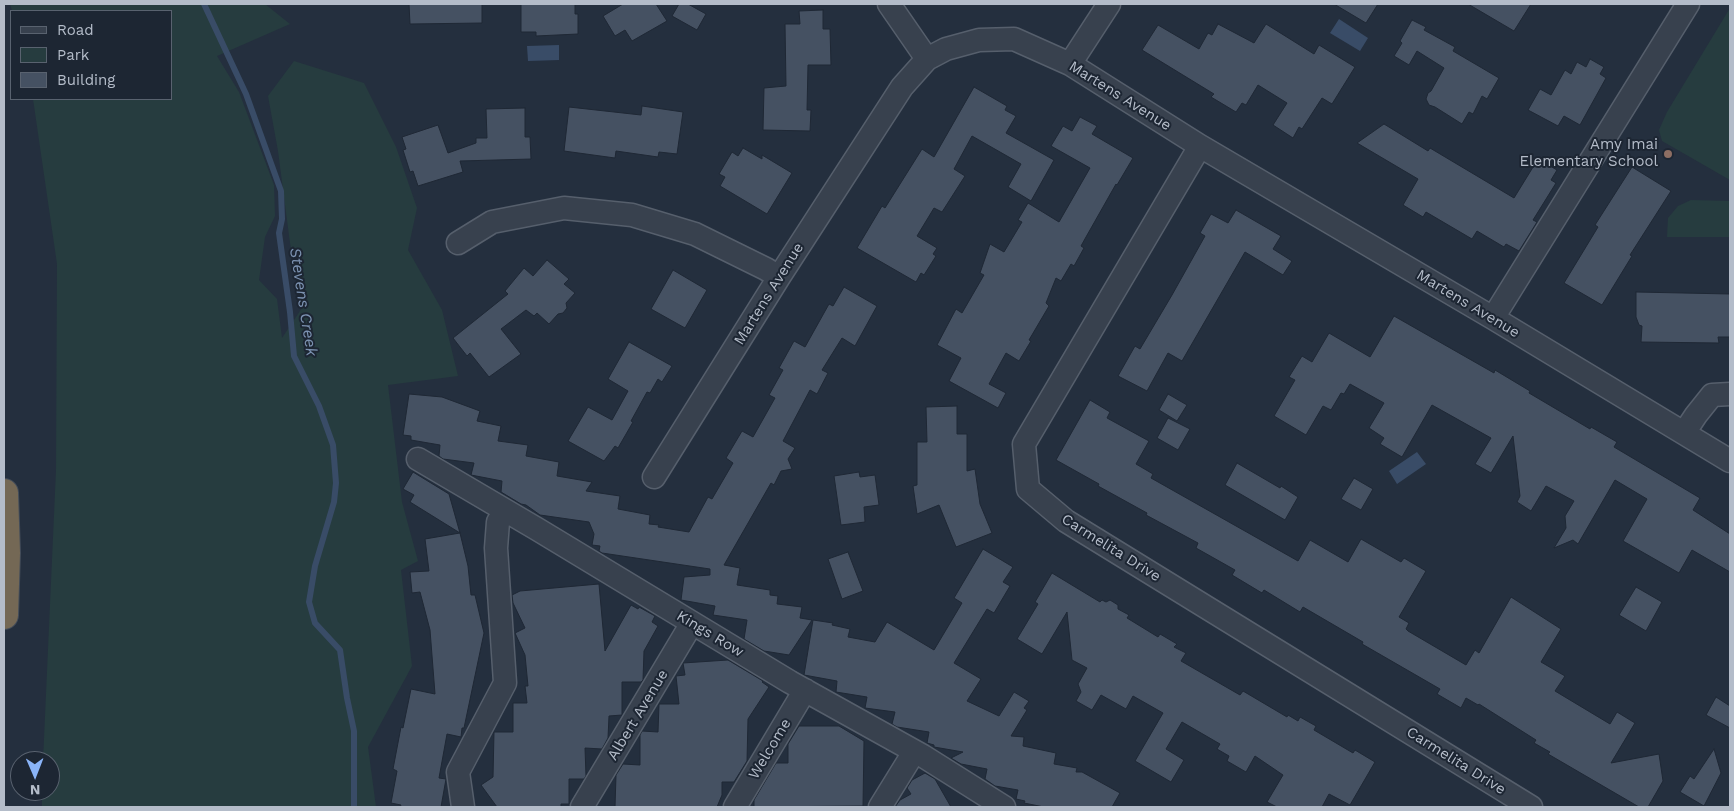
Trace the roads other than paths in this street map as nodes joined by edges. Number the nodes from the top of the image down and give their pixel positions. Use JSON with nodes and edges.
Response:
{"nodes":[{"id":1,"x":889,"y":4,"type":"edge"},
{"id":2,"x":1109,"y":4,"type":"edge"},
{"id":3,"x":1688,"y":4,"type":"edge"},
{"id":4,"x":927,"y":59,"type":"junction"},
{"id":5,"x":1070,"y":64,"type":"junction"},
{"id":6,"x":1200,"y":146,"type":"junction"},
{"id":7,"x":458,"y":243,"type":"dead end"},
{"id":8,"x":779,"y":277,"type":"junction"},
{"id":9,"x":1493,"y":318,"type":"junction"},
{"id":10,"x":1730,"y":394,"type":"edge"},
{"id":11,"x":1684,"y":433,"type":"junction"},
{"id":12,"x":418,"y":459,"type":"dead end"},
{"id":13,"x":1730,"y":461,"type":"edge"},
{"id":14,"x":654,"y":477,"type":"dead end"},
{"id":15,"x":4,"y":493,"type":"edge"},
{"id":16,"x":505,"y":511,"type":"junction"},
{"id":17,"x":4,"y":615,"type":"edge"},
{"id":18,"x":692,"y":623,"type":"junction"},
{"id":19,"x":805,"y":690,"type":"junction"},
{"id":20,"x":914,"y":752,"type":"junction"},
{"id":21,"x":463,"y":807,"type":"edge"},
{"id":22,"x":582,"y":807,"type":"edge"},
{"id":23,"x":735,"y":807,"type":"edge"},
{"id":24,"x":880,"y":807,"type":"edge"},
{"id":25,"x":1004,"y":807,"type":"edge"},
{"id":26,"x":1531,"y":807,"type":"edge"}],
"edges":[{"from":1,"to":4,"type":"street"},
{"from":2,"to":5,"type":"street"},
{"from":3,"to":9,"type":"street"},
{"from":4,"to":5,"type":"street","name":"Martens Avenue"},
{"from":4,"to":8,"type":"street","name":"Martens Avenue"},
{"from":5,"to":6,"type":"street","name":"Martens Avenue"},
{"from":6,"to":9,"type":"street","name":"Martens Avenue"},
{"from":6,"to":26,"type":"street","name":"Carmelita Drive"},
{"from":7,"to":8,"type":"street"},
{"from":8,"to":14,"type":"street","name":"Martens Avenue"},
{"from":9,"to":11,"type":"street","name":"Martens Avenue"},
{"from":10,"to":11,"type":"street"},
{"from":11,"to":13,"type":"street","name":"Martens Avenue"},
{"from":12,"to":16,"type":"street","name":"Kings Row"},
{"from":15,"to":17,"type":"highway"},
{"from":16,"to":18,"type":"street","name":"Kings Row"},
{"from":16,"to":21,"type":"street"},
{"from":18,"to":19,"type":"street","name":"Kings Row"},
{"from":18,"to":22,"type":"street","name":"Albert Avenue"},
{"from":19,"to":20,"type":"street","name":"Kings Row"},
{"from":19,"to":23,"type":"street","name":"Welcome"},
{"from":20,"to":24,"type":"street"},
{"from":20,"to":25,"type":"street","name":"Kings Row"}]}
